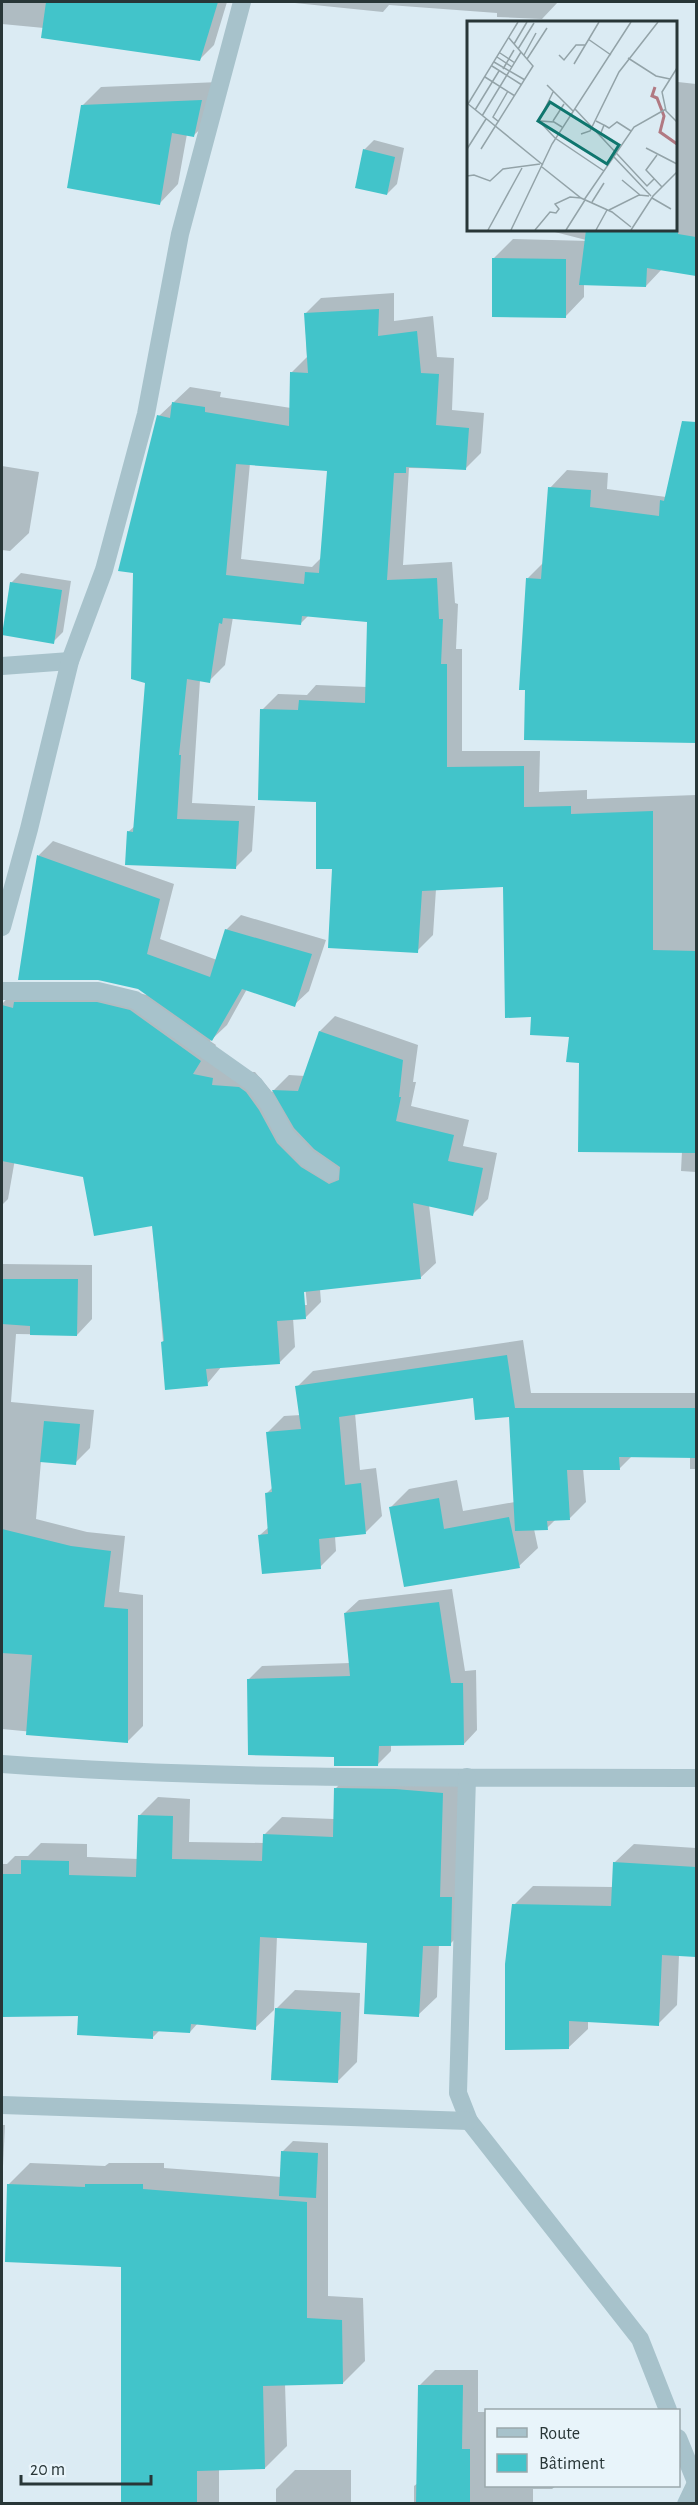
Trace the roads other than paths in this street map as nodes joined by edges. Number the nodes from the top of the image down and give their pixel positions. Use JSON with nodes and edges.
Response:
{"nodes":[{"id":1,"x":242,"y":2,"type":"edge"},
{"id":2,"x":70,"y":661,"type":"junction"},
{"id":3,"x":2,"y":666,"type":"edge"},
{"id":4,"x":2,"y":927,"type":"edge"},
{"id":5,"x":2,"y":991,"type":"edge"},
{"id":6,"x":330,"y":1173,"type":"dead end"},
{"id":7,"x":2,"y":1764,"type":"edge"},
{"id":8,"x":467,"y":1777,"type":"junction"},
{"id":9,"x":696,"y":1778,"type":"edge"},
{"id":10,"x":2,"y":2105,"type":"edge"},
{"id":11,"x":470,"y":2121,"type":"junction"},
{"id":12,"x":668,"y":2409,"type":"edge"},
{"id":13,"x":680,"y":2443,"type":"edge"},
{"id":14,"x":696,"y":2482,"type":"edge"},
{"id":15,"x":686,"y":2504,"type":"edge"}],
"edges":[{"from":1,"to":2,"type":"street"},
{"from":2,"to":3,"type":"street"},
{"from":2,"to":4,"type":"street"},
{"from":5,"to":6,"type":"street"},
{"from":7,"to":8,"type":"street"},
{"from":8,"to":9,"type":"street"},
{"from":8,"to":11,"type":"street"},
{"from":10,"to":11,"type":"street"},
{"from":11,"to":12,"type":"street"},
{"from":13,"to":14,"type":"street"},
{"from":14,"to":15,"type":"street"}]}
